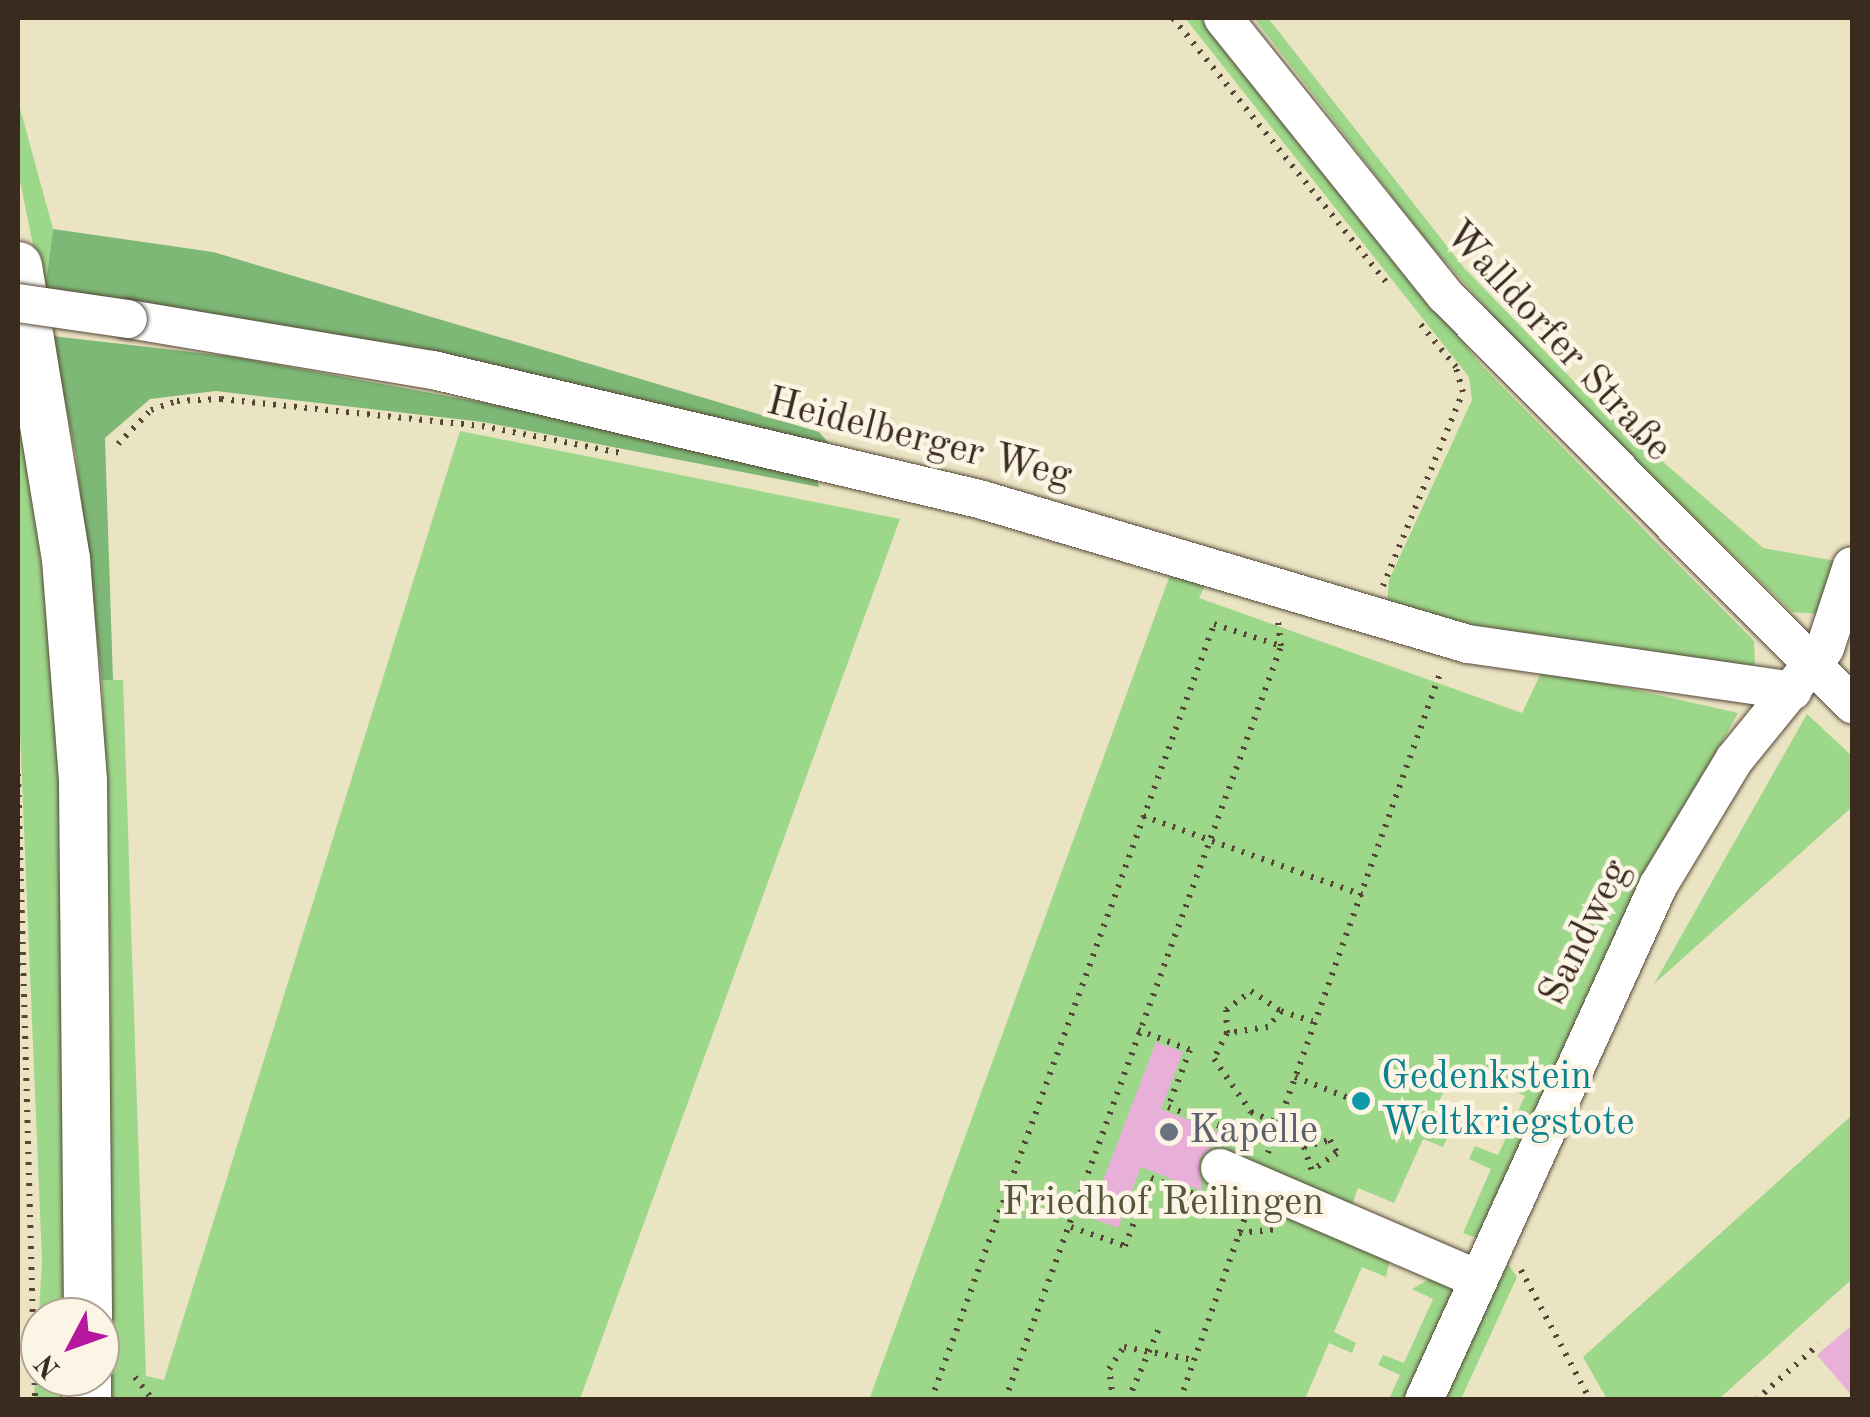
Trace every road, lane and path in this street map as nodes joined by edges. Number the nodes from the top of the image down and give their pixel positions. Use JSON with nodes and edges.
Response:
{"nodes":[{"id":1,"x":1173,"y":18,"type":"edge"},
{"id":2,"x":1223,"y":18,"type":"edge"},
{"id":3,"x":18,"y":266,"type":"edge"},
{"id":4,"x":1397,"y":295,"type":"dead end"},
{"id":5,"x":18,"y":303,"type":"edge"},
{"id":6,"x":1410,"y":310,"type":"dead end"},
{"id":7,"x":118,"y":444,"type":"dead end"},
{"id":8,"x":638,"y":456,"type":"dead end"},
{"id":9,"x":1852,"y":566,"type":"edge"},
{"id":10,"x":1371,"y":615,"type":"junction"},
{"id":11,"x":1277,"y":624,"type":"dead end"},
{"id":12,"x":1281,"y":646,"type":"junction"},
{"id":13,"x":1438,"y":680,"type":"dead end"},
{"id":14,"x":1829,"y":686,"type":"edge"},
{"id":15,"x":18,"y":774,"type":"edge"},
{"id":16,"x":1143,"y":816,"type":"junction"},
{"id":17,"x":1208,"y":840,"type":"junction"},
{"id":18,"x":1362,"y":895,"type":"junction"},
{"id":19,"x":1281,"y":1011,"type":"junction"},
{"id":20,"x":1312,"y":1021,"type":"junction"},
{"id":21,"x":1138,"y":1030,"type":"junction"},
{"id":22,"x":1227,"y":1032,"type":"junction"},
{"id":23,"x":1294,"y":1078,"type":"junction"},
{"id":24,"x":1351,"y":1099,"type":"dead end"},
{"id":25,"x":1278,"y":1123,"type":"junction"},
{"id":26,"x":1304,"y":1147,"type":"dead end"},
{"id":27,"x":1220,"y":1168,"type":"junction"},
{"id":28,"x":1312,"y":1170,"type":"dead end"},
{"id":29,"x":1258,"y":1182,"type":"junction"},
{"id":30,"x":1071,"y":1228,"type":"junction"},
{"id":31,"x":1501,"y":1234,"type":"junction"},
{"id":32,"x":18,"y":1255,"type":"edge"},
{"id":33,"x":30,"y":1257,"type":"junction"},
{"id":34,"x":1478,"y":1279,"type":"junction"},
{"id":35,"x":88,"y":1297,"type":"edge"},
{"id":36,"x":1159,"y":1328,"type":"dead end"},
{"id":37,"x":1819,"y":1344,"type":"dead end"},
{"id":38,"x":1152,"y":1348,"type":"junction"},
{"id":39,"x":1194,"y":1360,"type":"junction"},
{"id":40,"x":135,"y":1377,"type":"dead end"},
{"id":41,"x":35,"y":1400,"type":"edge"},
{"id":42,"x":154,"y":1400,"type":"edge"},
{"id":43,"x":931,"y":1400,"type":"edge"},
{"id":44,"x":1005,"y":1400,"type":"edge"},
{"id":45,"x":1114,"y":1400,"type":"edge"},
{"id":46,"x":1128,"y":1400,"type":"edge"},
{"id":47,"x":1180,"y":1400,"type":"edge"},
{"id":48,"x":1424,"y":1400,"type":"edge"},
{"id":49,"x":1590,"y":1400,"type":"edge"},
{"id":50,"x":1756,"y":1400,"type":"edge"}],
"edges":[{"from":1,"to":4,"type":"path"},
{"from":2,"to":14,"type":"street","name":"Walldorfer Straße"},
{"from":3,"to":35,"type":"main road"},
{"from":5,"to":10,"type":"street","name":"Heidelberger Weg","bridge":true},
{"from":6,"to":10,"type":"path"},
{"from":7,"to":8,"type":"path"},
{"from":9,"to":14,"type":"street","name":"Sandweg"},
{"from":10,"to":14,"type":"street","name":"Heidelberger Weg"},
{"from":11,"to":12,"type":"path"},
{"from":12,"to":16,"type":"path"},
{"from":12,"to":17,"type":"path"},
{"from":13,"to":18,"type":"path"},
{"from":14,"to":31,"type":"street","name":"Sandweg"},
{"from":15,"to":33,"type":"path"},
{"from":16,"to":17,"type":"path"},
{"from":16,"to":43,"type":"path"},
{"from":17,"to":18,"type":"path"},
{"from":17,"to":21,"type":"path"},
{"from":18,"to":20,"type":"path"},
{"from":19,"to":20,"type":"path"},
{"from":19,"to":22,"type":"path"},
{"from":19,"to":22,"type":"path"},
{"from":20,"to":23,"type":"path"},
{"from":21,"to":27,"type":"path"},
{"from":21,"to":30,"type":"path"},
{"from":22,"to":25,"type":"path"},
{"from":23,"to":24,"type":"path"},
{"from":23,"to":25,"type":"path"},
{"from":25,"to":29,"type":"path"},
{"from":26,"to":28,"type":"path"},
{"from":27,"to":29,"type":"street"},
{"from":27,"to":30,"type":"path"},
{"from":29,"to":34,"type":"street"},
{"from":29,"to":39,"type":"path"},
{"from":30,"to":44,"type":"path"},
{"from":31,"to":34,"type":"street","name":"Sandweg"},
{"from":31,"to":49,"type":"path"},
{"from":32,"to":33,"type":"path"},
{"from":33,"to":41,"type":"path"},
{"from":34,"to":48,"type":"street","name":"Sandweg"},
{"from":36,"to":38,"type":"path"},
{"from":37,"to":50,"type":"path"},
{"from":38,"to":39,"type":"path"},
{"from":38,"to":45,"type":"path"},
{"from":38,"to":46,"type":"path"},
{"from":39,"to":47,"type":"path"},
{"from":40,"to":42,"type":"path"}]}
